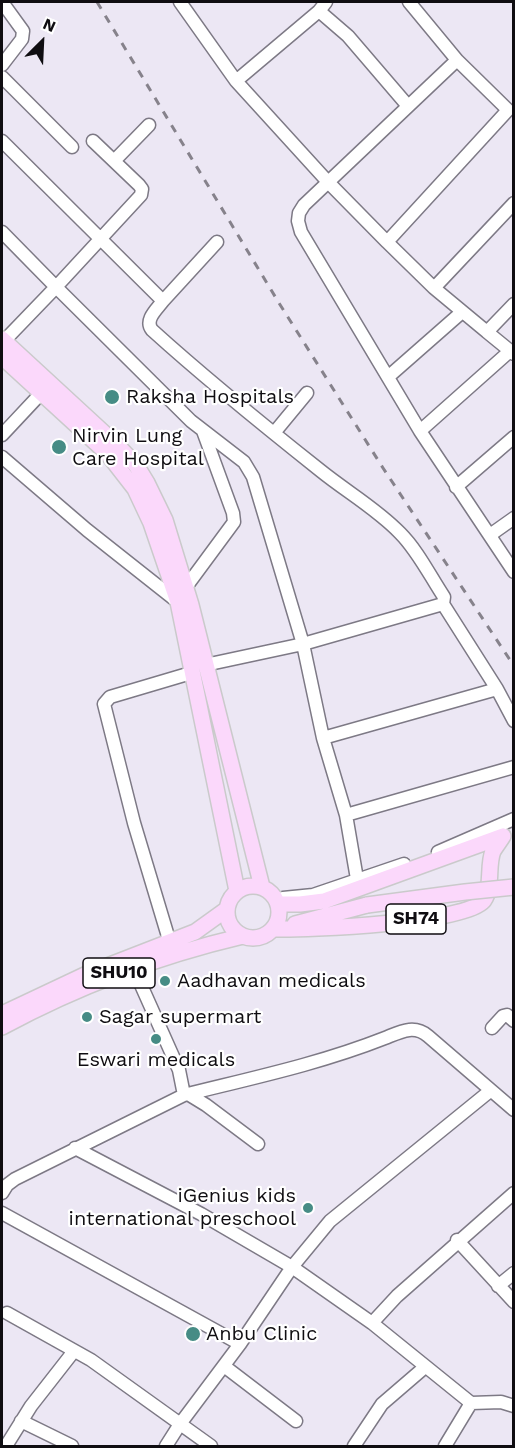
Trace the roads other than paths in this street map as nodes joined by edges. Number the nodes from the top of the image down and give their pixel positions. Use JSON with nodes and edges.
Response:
{"nodes":[{"id":1,"x":2,"y":2,"type":"edge"},
{"id":2,"x":181,"y":2,"type":"edge"},
{"id":3,"x":409,"y":2,"type":"edge"},
{"id":4,"x":322,"y":6,"type":"edge"},
{"id":5,"x":457,"y":60,"type":"junction"},
{"id":6,"x":2,"y":64,"type":"edge"},
{"id":7,"x":2,"y":77,"type":"edge"},
{"id":8,"x":236,"y":81,"type":"junction"},
{"id":9,"x":408,"y":106,"type":"junction"},
{"id":10,"x":512,"y":109,"type":"edge"},
{"id":11,"x":148,"y":125,"type":"dead end"},
{"id":12,"x":2,"y":141,"type":"edge"},
{"id":13,"x":93,"y":141,"type":"dead end"},
{"id":14,"x":72,"y":147,"type":"dead end"},
{"id":15,"x":114,"y":161,"type":"junction"},
{"id":16,"x":328,"y":182,"type":"junction"},
{"id":17,"x":513,"y":203,"type":"edge"},
{"id":18,"x":2,"y":232,"type":"edge"},
{"id":19,"x":99,"y":238,"type":"junction"},
{"id":20,"x":217,"y":242,"type":"dead end"},
{"id":21,"x":387,"y":242,"type":"junction"},
{"id":22,"x":56,"y":287,"type":"junction"},
{"id":23,"x":434,"y":288,"type":"junction"},
{"id":24,"x":163,"y":301,"type":"junction"},
{"id":25,"x":513,"y":304,"type":"edge"},
{"id":26,"x":462,"y":312,"type":"junction"},
{"id":27,"x":487,"y":332,"type":"junction"},
{"id":28,"x":3,"y":340,"type":"edge"},
{"id":29,"x":512,"y":352,"type":"edge"},
{"id":30,"x":2,"y":357,"type":"edge"},
{"id":31,"x":388,"y":377,"type":"junction"},
{"id":32,"x":46,"y":388,"type":"junction"},
{"id":33,"x":307,"y":393,"type":"dead end"},
{"id":34,"x":203,"y":431,"type":"junction"},
{"id":35,"x":420,"y":431,"type":"junction"},
{"id":36,"x":274,"y":434,"type":"junction"},
{"id":37,"x":2,"y":435,"type":"edge"},
{"id":38,"x":513,"y":437,"type":"edge"},
{"id":39,"x":2,"y":457,"type":"edge"},
{"id":40,"x":456,"y":487,"type":"junction"},
{"id":41,"x":513,"y":518,"type":"edge"},
{"id":42,"x":490,"y":535,"type":"junction"},
{"id":43,"x":513,"y":572,"type":"edge"},
{"id":44,"x":186,"y":587,"type":"junction"},
{"id":45,"x":178,"y":602,"type":"junction"},
{"id":46,"x":443,"y":604,"type":"junction"},
{"id":47,"x":303,"y":644,"type":"junction"},
{"id":48,"x":198,"y":669,"type":"junction"},
{"id":49,"x":497,"y":689,"type":"junction"},
{"id":50,"x":513,"y":721,"type":"edge"},
{"id":51,"x":324,"y":738,"type":"junction"},
{"id":52,"x":513,"y":767,"type":"edge"},
{"id":53,"x":345,"y":815,"type":"junction"},
{"id":54,"x":513,"y":819,"type":"edge"},
{"id":55,"x":357,"y":879,"type":"junction"},
{"id":56,"x":262,"y":887,"type":"junction"},
{"id":57,"x":513,"y":887,"type":"edge"},
{"id":58,"x":237,"y":891,"type":"junction"},
{"id":59,"x":278,"y":903,"type":"junction"},
{"id":60,"x":227,"y":909,"type":"junction"},
{"id":61,"x":322,"y":917,"type":"junction"},
{"id":62,"x":276,"y":927,"type":"junction"},
{"id":63,"x":243,"y":936,"type":"junction"},
{"id":64,"x":170,"y":943,"type":"junction"},
{"id":65,"x":133,"y":967,"type":"junction"},
{"id":66,"x":2,"y":1014,"type":"edge"},
{"id":67,"x":513,"y":1021,"type":"edge"},
{"id":68,"x":2,"y":1027,"type":"edge"},
{"id":69,"x":492,"y":1028,"type":"dead end"},
{"id":70,"x":490,"y":1091,"type":"junction"},
{"id":71,"x":186,"y":1095,"type":"junction"},
{"id":72,"x":508,"y":1096,"type":"edge"},
{"id":73,"x":513,"y":1110,"type":"edge"},
{"id":74,"x":258,"y":1144,"type":"dead end"},
{"id":75,"x":75,"y":1148,"type":"junction"},
{"id":76,"x":513,"y":1192,"type":"edge"},
{"id":77,"x":2,"y":1193,"type":"edge"},
{"id":78,"x":2,"y":1213,"type":"edge"},
{"id":79,"x":457,"y":1240,"type":"junction"},
{"id":80,"x":292,"y":1267,"type":"junction"},
{"id":81,"x":513,"y":1273,"type":"edge"},
{"id":82,"x":498,"y":1286,"type":"junction"},
{"id":83,"x":513,"y":1302,"type":"edge"},
{"id":84,"x":8,"y":1313,"type":"dead end"},
{"id":85,"x":372,"y":1323,"type":"junction"},
{"id":86,"x":240,"y":1344,"type":"junction"},
{"id":87,"x":74,"y":1351,"type":"junction"},
{"id":88,"x":224,"y":1366,"type":"junction"},
{"id":89,"x":425,"y":1367,"type":"junction"},
{"id":90,"x":471,"y":1403,"type":"junction"},
{"id":91,"x":513,"y":1406,"type":"edge"},
{"id":92,"x":21,"y":1421,"type":"junction"},
{"id":93,"x":297,"y":1421,"type":"dead end"},
{"id":94,"x":180,"y":1424,"type":"junction"},
{"id":95,"x":6,"y":1439,"type":"edge"},
{"id":96,"x":72,"y":1446,"type":"edge"},
{"id":97,"x":166,"y":1446,"type":"edge"},
{"id":98,"x":211,"y":1446,"type":"edge"},
{"id":99,"x":354,"y":1446,"type":"edge"},
{"id":100,"x":445,"y":1446,"type":"edge"}],
"edges":[{"from":1,"to":6,"type":"street"},
{"from":2,"to":8,"type":"street"},
{"from":3,"to":5,"type":"street"},
{"from":4,"to":8,"type":"street"},
{"from":4,"to":9,"type":"street"},
{"from":5,"to":9,"type":"street"},
{"from":5,"to":10,"type":"street"},
{"from":7,"to":14,"type":"street"},
{"from":8,"to":16,"type":"street"},
{"from":9,"to":16,"type":"street"},
{"from":10,"to":21,"type":"street"},
{"from":11,"to":15,"type":"street"},
{"from":12,"to":19,"type":"street"},
{"from":13,"to":15,"type":"street"},
{"from":15,"to":19,"type":"street"},
{"from":16,"to":21,"type":"street"},
{"from":16,"to":31,"type":"street"},
{"from":17,"to":23,"type":"street"},
{"from":18,"to":22,"type":"street"},
{"from":19,"to":22,"type":"street"},
{"from":19,"to":24,"type":"street"},
{"from":20,"to":24,"type":"street"},
{"from":21,"to":23,"type":"street"},
{"from":22,"to":28,"type":"street"},
{"from":22,"to":34,"type":"street"},
{"from":23,"to":26,"type":"street"},
{"from":24,"to":36,"type":"street"},
{"from":25,"to":27,"type":"street"},
{"from":26,"to":27,"type":"street"},
{"from":26,"to":31,"type":"street"},
{"from":27,"to":29,"type":"street"},
{"from":28,"to":32,"type":"main road"},
{"from":29,"to":35,"type":"street"},
{"from":30,"to":32,"type":"main road"},
{"from":31,"to":35,"type":"street"},
{"from":32,"to":37,"type":"street"},
{"from":32,"to":44,"type":"main road"},
{"from":32,"to":45,"type":"main road"},
{"from":33,"to":36,"type":"street"},
{"from":34,"to":44,"type":"street"},
{"from":34,"to":47,"type":"street"},
{"from":35,"to":40,"type":"street"},
{"from":36,"to":46,"type":"street"},
{"from":38,"to":40,"type":"street"},
{"from":39,"to":45,"type":"street"},
{"from":40,"to":42,"type":"street"},
{"from":41,"to":42,"type":"street"},
{"from":42,"to":43,"type":"street"},
{"from":44,"to":48,"type":"main road"},
{"from":45,"to":48,"type":"main road"},
{"from":46,"to":47,"type":"street"},
{"from":46,"to":49,"type":"street"},
{"from":47,"to":48,"type":"street"},
{"from":47,"to":51,"type":"street"},
{"from":48,"to":56,"type":"main road"},
{"from":48,"to":58,"type":"main road"},
{"from":48,"to":64,"type":"street"},
{"from":49,"to":50,"type":"street"},
{"from":49,"to":51,"type":"street"},
{"from":51,"to":53,"type":"street"},
{"from":52,"to":53,"type":"street"},
{"from":53,"to":55,"type":"street"},
{"from":54,"to":55,"type":"street"},
{"from":55,"to":59,"type":"street"},
{"from":56,"to":58,"type":"main road"},
{"from":56,"to":59,"type":"main road","number":"SHU10"},
{"from":57,"to":61,"type":"main road","number":"SHU10","bridge":true},
{"from":58,"to":60,"type":"main road","number":"SHU10"},
{"from":59,"to":61,"type":"main road","number":"SHU10"},
{"from":59,"to":62,"type":"main road"},
{"from":59,"to":62,"type":"main road","number":"SH74"},
{"from":60,"to":63,"type":"main road"},
{"from":60,"to":64,"type":"main road","number":"SHU10"},
{"from":61,"to":62,"type":"main road","number":"SHU10"},
{"from":62,"to":63,"type":"main road","number":"SHU10"},
{"from":63,"to":65,"type":"main road","number":"SHU10"},
{"from":64,"to":66,"type":"main road","number":"SHU10"},
{"from":65,"to":68,"type":"main road","number":"SHU10"},
{"from":65,"to":71,"type":"street"},
{"from":67,"to":69,"type":"street"},
{"from":70,"to":71,"type":"street"},
{"from":70,"to":72,"type":"street"},
{"from":70,"to":80,"type":"street"},
{"from":71,"to":74,"type":"street"},
{"from":71,"to":75,"type":"street"},
{"from":72,"to":73,"type":"street"},
{"from":75,"to":77,"type":"street"},
{"from":75,"to":80,"type":"street"},
{"from":76,"to":79,"type":"street"},
{"from":78,"to":86,"type":"street"},
{"from":79,"to":82,"type":"street"},
{"from":79,"to":85,"type":"street"},
{"from":80,"to":85,"type":"street"},
{"from":80,"to":86,"type":"street"},
{"from":81,"to":82,"type":"street"},
{"from":82,"to":83,"type":"street"},
{"from":84,"to":87,"type":"street"},
{"from":85,"to":89,"type":"street"},
{"from":86,"to":88,"type":"street"},
{"from":87,"to":92,"type":"street"},
{"from":87,"to":94,"type":"street"},
{"from":88,"to":93,"type":"street"},
{"from":88,"to":94,"type":"street"},
{"from":89,"to":90,"type":"street"},
{"from":89,"to":99,"type":"street"},
{"from":90,"to":91,"type":"street"},
{"from":90,"to":100,"type":"street"},
{"from":92,"to":95,"type":"street"},
{"from":92,"to":96,"type":"street"},
{"from":94,"to":97,"type":"street"},
{"from":94,"to":98,"type":"street"}]}
